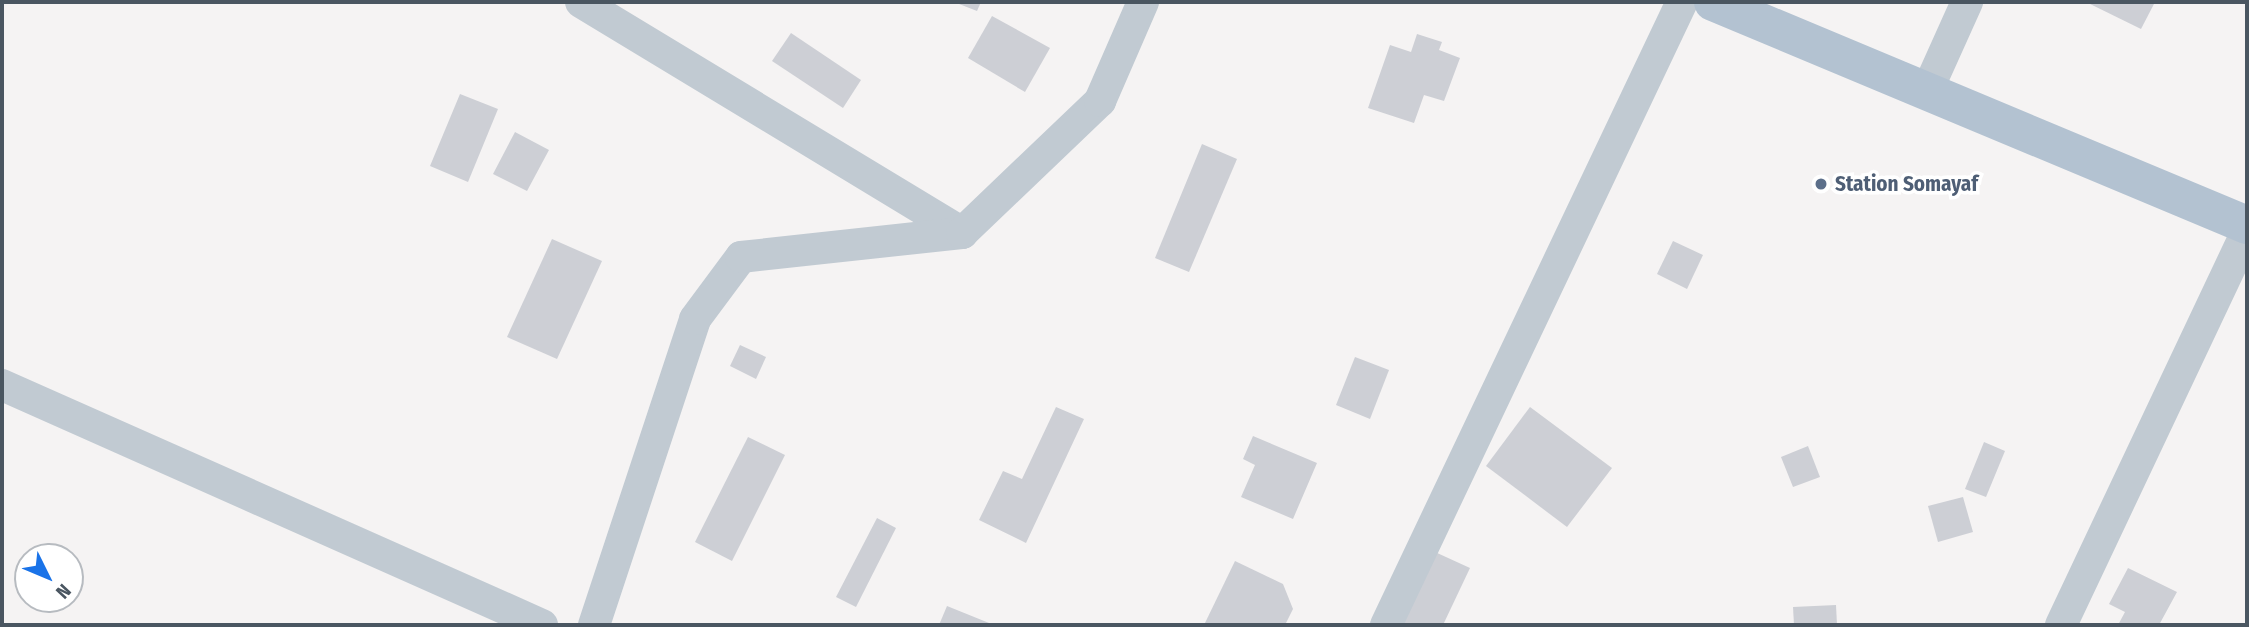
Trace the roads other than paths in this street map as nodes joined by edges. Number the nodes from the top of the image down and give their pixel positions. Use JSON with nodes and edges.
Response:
{"nodes":[{"id":1,"x":581,"y":2,"type":"edge"},
{"id":2,"x":1143,"y":2,"type":"edge"},
{"id":3,"x":1682,"y":2,"type":"edge"},
{"id":4,"x":1713,"y":2,"type":"edge"},
{"id":5,"x":1967,"y":2,"type":"edge"},
{"id":6,"x":1927,"y":91,"type":"junction"},
{"id":7,"x":2247,"y":225,"type":"edge"},
{"id":8,"x":2247,"y":231,"type":"edge"},
{"id":9,"x":962,"y":233,"type":"junction"},
{"id":10,"x":2,"y":386,"type":"edge"},
{"id":11,"x":542,"y":625,"type":"edge"},
{"id":12,"x":594,"y":625,"type":"edge"},
{"id":13,"x":1386,"y":625,"type":"edge"},
{"id":14,"x":2061,"y":625,"type":"edge"}],
"edges":[{"from":1,"to":9,"type":"street"},
{"from":2,"to":9,"type":"street"},
{"from":3,"to":13,"type":"street"},
{"from":4,"to":6,"type":"main road"},
{"from":5,"to":6,"type":"street"},
{"from":6,"to":7,"type":"main road"},
{"from":8,"to":14,"type":"street"},
{"from":9,"to":12,"type":"street"},
{"from":10,"to":11,"type":"street"}]}
